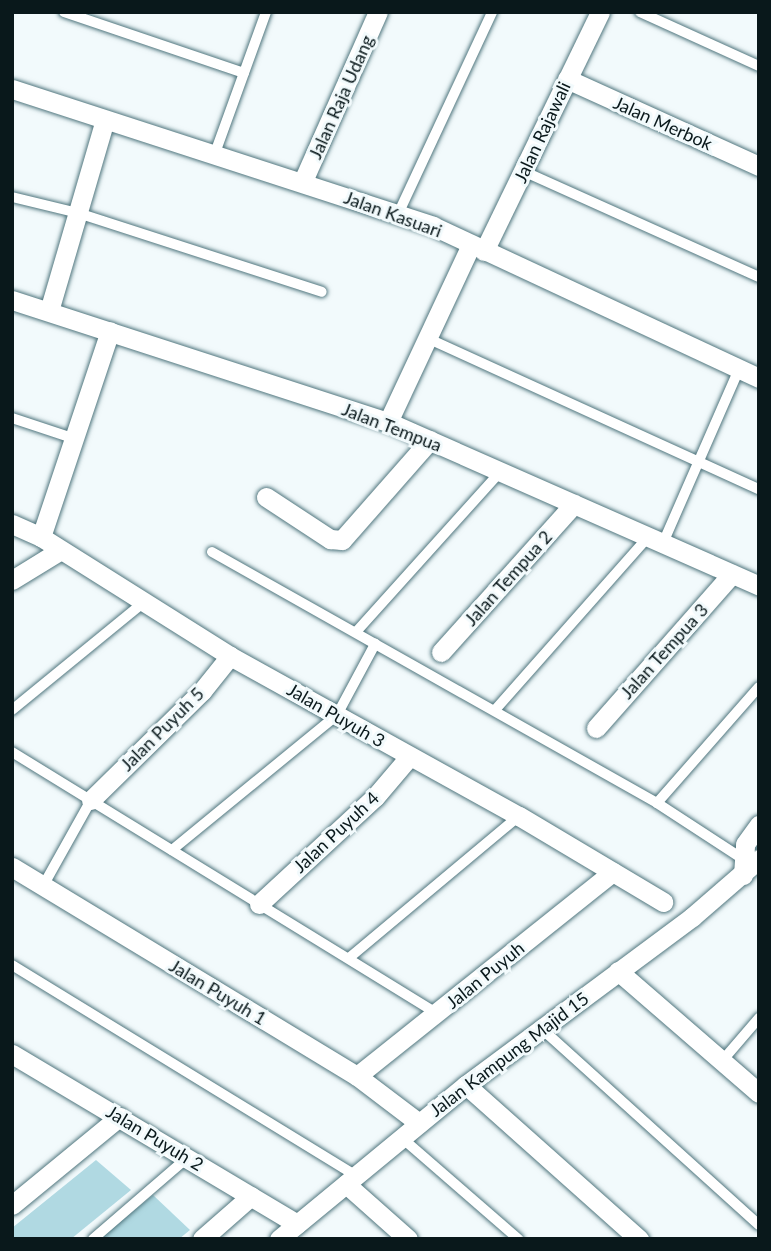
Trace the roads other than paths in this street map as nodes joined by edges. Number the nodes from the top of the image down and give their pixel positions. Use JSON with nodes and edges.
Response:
{"nodes":[{"id":1,"x":64,"y":12,"type":"edge"},
{"id":2,"x":265,"y":12,"type":"edge"},
{"id":3,"x":378,"y":12,"type":"edge"},
{"id":4,"x":492,"y":12,"type":"edge"},
{"id":5,"x":600,"y":12,"type":"edge"},
{"id":6,"x":640,"y":12,"type":"edge"},
{"id":7,"x":759,"y":66,"type":"edge"},
{"id":8,"x":244,"y":73,"type":"junction"},
{"id":9,"x":567,"y":79,"type":"junction"},
{"id":10,"x":12,"y":89,"type":"edge"},
{"id":11,"x":105,"y":120,"type":"junction"},
{"id":12,"x":215,"y":153,"type":"junction"},
{"id":13,"x":759,"y":166,"type":"edge"},
{"id":14,"x":523,"y":171,"type":"junction"},
{"id":15,"x":303,"y":181,"type":"junction"},
{"id":16,"x":12,"y":197,"type":"edge"},
{"id":17,"x":78,"y":213,"type":"junction"},
{"id":18,"x":398,"y":214,"type":"junction"},
{"id":19,"x":478,"y":248,"type":"junction"},
{"id":20,"x":759,"y":277,"type":"edge"},
{"id":21,"x":322,"y":292,"type":"dead end"},
{"id":22,"x":12,"y":300,"type":"edge"},
{"id":23,"x":49,"y":311,"type":"junction"},
{"id":24,"x":110,"y":331,"type":"junction"},
{"id":25,"x":427,"y":338,"type":"junction"},
{"id":26,"x":753,"y":373,"type":"edge"},
{"id":27,"x":12,"y":418,"type":"edge"},
{"id":28,"x":388,"y":422,"type":"junction"},
{"id":29,"x":76,"y":439,"type":"junction"},
{"id":30,"x":430,"y":440,"type":"junction"},
{"id":31,"x":701,"y":462,"type":"junction"},
{"id":32,"x":500,"y":471,"type":"junction"},
{"id":33,"x":759,"y":489,"type":"edge"},
{"id":34,"x":266,"y":497,"type":"dead end"},
{"id":35,"x":574,"y":504,"type":"junction"},
{"id":36,"x":12,"y":524,"type":"edge"},
{"id":37,"x":41,"y":537,"type":"junction"},
{"id":38,"x":655,"y":540,"type":"junction"},
{"id":39,"x":61,"y":550,"type":"junction"},
{"id":40,"x":212,"y":552,"type":"dead end"},
{"id":41,"x":732,"y":574,"type":"junction"},
{"id":42,"x":12,"y":580,"type":"edge"},
{"id":43,"x":759,"y":586,"type":"edge"},
{"id":44,"x":144,"y":601,"type":"junction"},
{"id":45,"x":356,"y":632,"type":"junction"},
{"id":46,"x":375,"y":644,"type":"junction"},
{"id":47,"x":441,"y":652,"type":"dead end"},
{"id":48,"x":230,"y":656,"type":"junction"},
{"id":49,"x":759,"y":687,"type":"edge"},
{"id":50,"x":12,"y":710,"type":"edge"},
{"id":51,"x":495,"y":710,"type":"junction"},
{"id":52,"x":337,"y":715,"type":"junction"},
{"id":53,"x":596,"y":728,"type":"dead end"},
{"id":54,"x":12,"y":752,"type":"edge"},
{"id":55,"x":409,"y":757,"type":"junction"},
{"id":56,"x":91,"y":800,"type":"junction"},
{"id":57,"x":657,"y":803,"type":"junction"},
{"id":58,"x":519,"y":816,"type":"junction"},
{"id":59,"x":759,"y":825,"type":"edge"},
{"id":60,"x":172,"y":850,"type":"junction"},
{"id":61,"x":748,"y":864,"type":"edge"},
{"id":62,"x":12,"y":867,"type":"edge"},
{"id":63,"x":613,"y":872,"type":"junction"},
{"id":64,"x":43,"y":886,"type":"junction"},
{"id":65,"x":663,"y":902,"type":"dead end"},
{"id":66,"x":260,"y":904,"type":"junction"},
{"id":67,"x":349,"y":958,"type":"junction"},
{"id":68,"x":12,"y":965,"type":"edge"},
{"id":69,"x":618,"y":971,"type":"junction"},
{"id":70,"x":437,"y":1013,"type":"junction"},
{"id":71,"x":759,"y":1018,"type":"edge"},
{"id":72,"x":542,"y":1029,"type":"junction"},
{"id":73,"x":12,"y":1054,"type":"edge"},
{"id":74,"x":722,"y":1061,"type":"junction"},
{"id":75,"x":357,"y":1076,"type":"junction"},
{"id":76,"x":466,"y":1085,"type":"junction"},
{"id":77,"x":759,"y":1093,"type":"edge"},
{"id":78,"x":119,"y":1116,"type":"junction"},
{"id":79,"x":419,"y":1123,"type":"junction"},
{"id":80,"x":402,"y":1138,"type":"junction"},
{"id":81,"x":187,"y":1158,"type":"junction"},
{"id":82,"x":351,"y":1180,"type":"junction"},
{"id":83,"x":251,"y":1196,"type":"junction"},
{"id":84,"x":12,"y":1205,"type":"edge"},
{"id":85,"x":297,"y":1224,"type":"junction"},
{"id":86,"x":759,"y":1225,"type":"edge"},
{"id":87,"x":93,"y":1239,"type":"edge"},
{"id":88,"x":202,"y":1239,"type":"edge"},
{"id":89,"x":279,"y":1239,"type":"edge"},
{"id":90,"x":408,"y":1239,"type":"edge"},
{"id":91,"x":518,"y":1239,"type":"edge"},
{"id":92,"x":639,"y":1239,"type":"edge"}],
"edges":[{"from":1,"to":8,"type":"lane"},
{"from":2,"to":8,"type":"lane"},
{"from":3,"to":15,"type":"street","name":"Jalan Raja Udang"},
{"from":4,"to":18,"type":"lane"},
{"from":5,"to":9,"type":"street","name":"Jalan Rajawali"},
{"from":6,"to":7,"type":"lane"},
{"from":8,"to":12,"type":"lane"},
{"from":9,"to":13,"type":"street","name":"Jalan Merbok"},
{"from":9,"to":14,"type":"street","name":"Jalan Rajawali"},
{"from":10,"to":11,"type":"street","name":"Jalan Kasuari"},
{"from":11,"to":12,"type":"street","name":"Jalan Kasuari"},
{"from":11,"to":17,"type":"street"},
{"from":12,"to":15,"type":"street","name":"Jalan Kasuari"},
{"from":14,"to":19,"type":"street","name":"Jalan Rajawali"},
{"from":14,"to":20,"type":"lane"},
{"from":15,"to":18,"type":"street","name":"Jalan Kasuari"},
{"from":16,"to":17,"type":"lane"},
{"from":17,"to":21,"type":"lane"},
{"from":17,"to":23,"type":"street"},
{"from":18,"to":19,"type":"street","name":"Jalan Kasuari"},
{"from":19,"to":25,"type":"street","name":"Jalan Rajawali"},
{"from":19,"to":26,"type":"street","name":"Jalan Kasuari"},
{"from":22,"to":23,"type":"street","name":"Jalan Tempua"},
{"from":23,"to":24,"type":"street","name":"Jalan Tempua"},
{"from":24,"to":28,"type":"street","name":"Jalan Tempua"},
{"from":24,"to":29,"type":"street"},
{"from":25,"to":28,"type":"street","name":"Jalan Rajawali"},
{"from":25,"to":31,"type":"lane"},
{"from":26,"to":31,"type":"lane"},
{"from":27,"to":29,"type":"lane"},
{"from":28,"to":30,"type":"street","name":"Jalan Tempua"},
{"from":29,"to":37,"type":"street"},
{"from":30,"to":32,"type":"street","name":"Jalan Tempua"},
{"from":30,"to":34,"type":"street"},
{"from":31,"to":33,"type":"lane"},
{"from":31,"to":38,"type":"lane"},
{"from":32,"to":35,"type":"street","name":"Jalan Tempua"},
{"from":32,"to":45,"type":"lane"},
{"from":35,"to":38,"type":"street","name":"Jalan Tempua"},
{"from":35,"to":47,"type":"street","name":"Jalan Tempua 2"},
{"from":36,"to":37,"type":"street","name":"Jalan Puyuh 3"},
{"from":37,"to":39,"type":"street","name":"Jalan Puyuh 3"},
{"from":38,"to":41,"type":"street","name":"Jalan Tempua"},
{"from":38,"to":51,"type":"lane"},
{"from":39,"to":42,"type":"street"},
{"from":39,"to":44,"type":"street","name":"Jalan Puyuh 3"},
{"from":40,"to":45,"type":"lane"},
{"from":41,"to":43,"type":"street","name":"Jalan Tempua"},
{"from":41,"to":53,"type":"street","name":"Jalan Tempua 3"},
{"from":44,"to":48,"type":"street","name":"Jalan Puyuh 3"},
{"from":44,"to":50,"type":"lane"},
{"from":45,"to":46,"type":"lane"},
{"from":46,"to":51,"type":"lane"},
{"from":46,"to":52,"type":"lane"},
{"from":48,"to":52,"type":"street","name":"Jalan Puyuh 3"},
{"from":48,"to":56,"type":"street","name":"Jalan Puyuh 5"},
{"from":49,"to":57,"type":"lane"},
{"from":51,"to":57,"type":"lane"},
{"from":52,"to":55,"type":"street","name":"Jalan Puyuh 3"},
{"from":52,"to":60,"type":"lane"},
{"from":54,"to":56,"type":"lane"},
{"from":55,"to":58,"type":"street","name":"Jalan Puyuh 3"},
{"from":55,"to":66,"type":"street","name":"Jalan Puyuh 4"},
{"from":56,"to":60,"type":"lane"},
{"from":56,"to":64,"type":"lane"},
{"from":57,"to":61,"type":"lane"},
{"from":58,"to":63,"type":"street","name":"Jalan Puyuh 3"},
{"from":58,"to":67,"type":"lane"},
{"from":59,"to":61,"type":"street","name":"Jalan Kampung Majid 15"},
{"from":60,"to":66,"type":"lane"},
{"from":61,"to":69,"type":"street","name":"Jalan Kampung Majid 15"},
{"from":62,"to":64,"type":"street","name":"Jalan Puyuh 1"},
{"from":63,"to":65,"type":"street","name":"Jalan Puyuh 3"},
{"from":63,"to":70,"type":"street","name":"Jalan Puyuh"},
{"from":64,"to":75,"type":"street","name":"Jalan Puyuh 1"},
{"from":66,"to":67,"type":"lane"},
{"from":67,"to":70,"type":"lane"},
{"from":68,"to":82,"type":"lane"},
{"from":69,"to":72,"type":"street","name":"Jalan Kampung Majid 15"},
{"from":69,"to":74,"type":"street"},
{"from":70,"to":75,"type":"street","name":"Jalan Puyuh"},
{"from":71,"to":74,"type":"lane"},
{"from":72,"to":76,"type":"street","name":"Jalan Kampung Majid 15"},
{"from":72,"to":86,"type":"lane"},
{"from":73,"to":78,"type":"street","name":"Jalan Puyuh 2"},
{"from":74,"to":77,"type":"street"},
{"from":75,"to":79,"type":"street","name":"Jalan Puyuh 1"},
{"from":76,"to":79,"type":"street","name":"Jalan Kampung Majid 15"},
{"from":76,"to":92,"type":"street"},
{"from":78,"to":81,"type":"street","name":"Jalan Puyuh 2"},
{"from":78,"to":84,"type":"street"},
{"from":79,"to":80,"type":"street","name":"Jalan Kampung Majid 15"},
{"from":80,"to":82,"type":"street","name":"Jalan Kampung Majid 15"},
{"from":80,"to":91,"type":"lane"},
{"from":81,"to":83,"type":"street","name":"Jalan Puyuh 2"},
{"from":81,"to":87,"type":"lane"},
{"from":82,"to":85,"type":"street","name":"Jalan Kampung Majid 15"},
{"from":82,"to":90,"type":"street"},
{"from":83,"to":85,"type":"street","name":"Jalan Puyuh 2"},
{"from":83,"to":88,"type":"street"},
{"from":85,"to":89,"type":"street","name":"Jalan Kampung Majid 15"}]}
